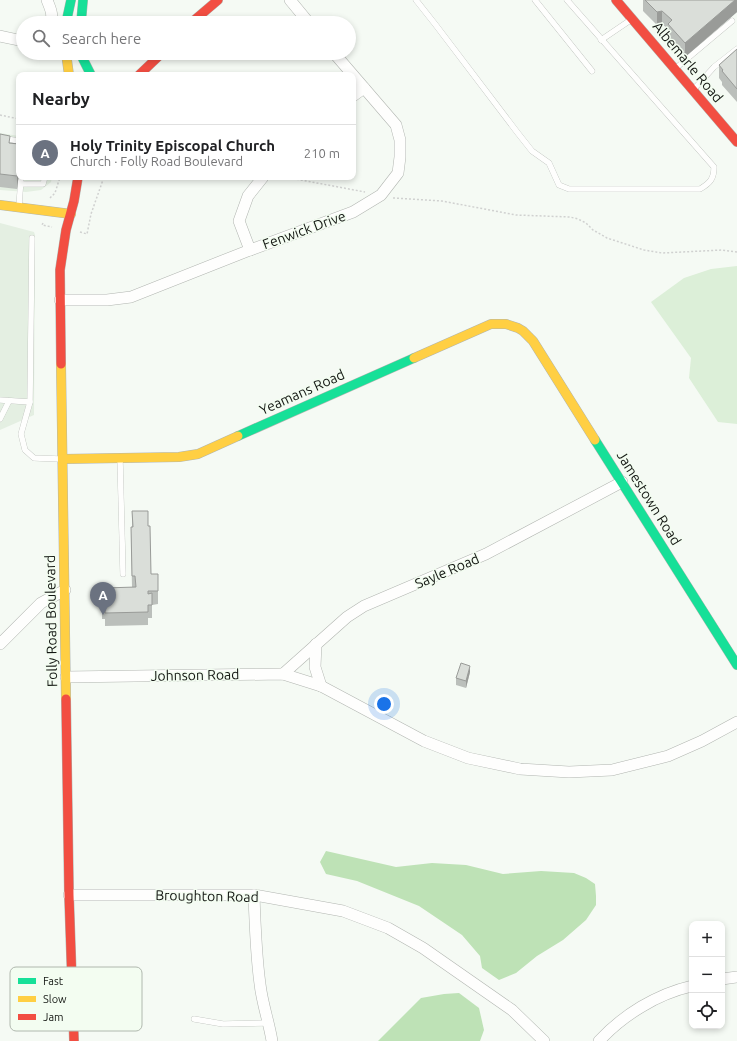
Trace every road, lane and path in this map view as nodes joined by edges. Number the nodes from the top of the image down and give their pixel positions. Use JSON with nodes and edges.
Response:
{"nodes":[{"id":1,"x":47,"y":0,"type":"edge"},
{"id":2,"x":71,"y":0,"type":"edge"},
{"id":3,"x":83,"y":0,"type":"edge"},
{"id":4,"x":218,"y":0,"type":"edge"},
{"id":5,"x":290,"y":0,"type":"edge"},
{"id":6,"x":416,"y":0,"type":"edge"},
{"id":7,"x":535,"y":0,"type":"edge"},
{"id":8,"x":567,"y":0,"type":"edge"},
{"id":9,"x":616,"y":0,"type":"edge"},
{"id":10,"x":52,"y":16,"type":"edge"},
{"id":11,"x":68,"y":16,"type":"edge"},
{"id":12,"x":82,"y":16,"type":"edge"},
{"id":13,"x":199,"y":16,"type":"edge"},
{"id":14,"x":303,"y":16,"type":"edge"},
{"id":15,"x":632,"y":18,"type":"junction"},
{"id":16,"x":732,"y":20,"type":"dead end"},
{"id":17,"x":0,"y":36,"type":"edge"},
{"id":18,"x":16,"y":39,"type":"edge"},
{"id":19,"x":601,"y":40,"type":"junction"},
{"id":20,"x":737,"y":48,"type":"edge"},
{"id":21,"x":67,"y":60,"type":"edge"},
{"id":22,"x":82,"y":60,"type":"edge"},
{"id":23,"x":84,"y":60,"type":"edge"},
{"id":24,"x":155,"y":60,"type":"edge"},
{"id":25,"x":157,"y":60,"type":"edge"},
{"id":26,"x":340,"y":60,"type":"edge"},
{"id":27,"x":676,"y":68,"type":"junction"},
{"id":28,"x":592,"y":71,"type":"dead end"},
{"id":29,"x":69,"y":72,"type":"edge"},
{"id":30,"x":84,"y":72,"type":"edge"},
{"id":31,"x":90,"y":72,"type":"edge"},
{"id":32,"x":142,"y":72,"type":"edge"},
{"id":33,"x":150,"y":72,"type":"edge"},
{"id":34,"x":350,"y":72,"type":"edge"},
{"id":35,"x":356,"y":79,"type":"edge"},
{"id":36,"x":364,"y":88,"type":"junction"},
{"id":37,"x":693,"y":89,"type":"junction"},
{"id":38,"x":356,"y":94,"type":"edge"},
{"id":39,"x":0,"y":115,"type":"edge"},
{"id":40,"x":16,"y":118,"type":"edge"},
{"id":41,"x":0,"y":138,"type":"edge"},
{"id":42,"x":736,"y":140,"type":"edge"},
{"id":43,"x":16,"y":141,"type":"edge"},
{"id":44,"x":21,"y":180,"type":"edge"},
{"id":45,"x":44,"y":180,"type":"edge"},
{"id":46,"x":82,"y":180,"type":"edge"},
{"id":47,"x":261,"y":180,"type":"edge"},
{"id":48,"x":301,"y":180,"type":"edge"},
{"id":49,"x":20,"y":184,"type":"junction"},
{"id":50,"x":381,"y":195,"type":"junction"},
{"id":51,"x":0,"y":205,"type":"edge"},
{"id":52,"x":18,"y":207,"type":"junction"},
{"id":53,"x":71,"y":214,"type":"junction"},
{"id":54,"x":32,"y":238,"type":"dead end"},
{"id":55,"x":250,"y":250,"type":"junction"},
{"id":56,"x":737,"y":252,"type":"edge"},
{"id":57,"x":60,"y":300,"type":"junction"},
{"id":58,"x":537,"y":347,"type":"joint"},
{"id":59,"x":0,"y":400,"type":"edge"},
{"id":60,"x":9,"y":401,"type":"junction"},
{"id":61,"x":30,"y":402,"type":"junction"},
{"id":62,"x":0,"y":419,"type":"edge"},
{"id":63,"x":120,"y":458,"type":"junction"},
{"id":64,"x":63,"y":459,"type":"junction"},
{"id":65,"x":622,"y":482,"type":"junction"},
{"id":66,"x":123,"y":574,"type":"dead end"},
{"id":67,"x":65,"y":590,"type":"junction"},
{"id":68,"x":0,"y":644,"type":"edge"},
{"id":69,"x":316,"y":644,"type":"junction"},
{"id":70,"x":737,"y":664,"type":"edge"},
{"id":71,"x":283,"y":674,"type":"junction"},
{"id":72,"x":66,"y":677,"type":"junction"},
{"id":73,"x":321,"y":686,"type":"junction"},
{"id":74,"x":737,"y":722,"type":"edge"},
{"id":75,"x":69,"y":895,"type":"junction"},
{"id":76,"x":254,"y":895,"type":"junction"},
{"id":77,"x":71,"y":967,"type":"edge"},
{"id":78,"x":737,"y":977,"type":"edge"},
{"id":79,"x":725,"y":979,"type":"edge"},
{"id":80,"x":689,"y":987,"type":"edge"},
{"id":81,"x":194,"y":1019,"type":"dead end"},
{"id":82,"x":269,"y":1023,"type":"junction"},
{"id":83,"x":74,"y":1031,"type":"edge"},
{"id":84,"x":74,"y":1041,"type":"edge"},
{"id":85,"x":272,"y":1041,"type":"edge"},
{"id":86,"x":544,"y":1041,"type":"edge"},
{"id":87,"x":599,"y":1041,"type":"edge"}],
"edges":[{"from":1,"to":10,"type":"street"},
{"from":2,"to":11,"type":"street"},
{"from":3,"to":12,"type":"street"},
{"from":4,"to":13,"type":"street"},
{"from":5,"to":14,"type":"street"},
{"from":6,"to":19,"type":"lane"},
{"from":7,"to":28,"type":"lane"},
{"from":8,"to":19,"type":"lane"},
{"from":9,"to":15,"type":"street","name":"Albemarle Road"},
{"from":15,"to":19,"type":"lane"},
{"from":15,"to":27,"type":"street","name":"Albemarle Road"},
{"from":16,"to":27,"type":"lane"},
{"from":17,"to":18,"type":"street"},
{"from":20,"to":37,"type":"lane"},
{"from":21,"to":29,"type":"street"},
{"from":22,"to":30,"type":"street"},
{"from":23,"to":31,"type":"street"},
{"from":24,"to":32,"type":"street"},
{"from":25,"to":33,"type":"street"},
{"from":26,"to":34,"type":"street","name":"Fenwick Drive"},
{"from":27,"to":37,"type":"street","name":"Albemarle Road"},
{"from":35,"to":36,"type":"street","name":"Fenwick Drive"},
{"from":36,"to":38,"type":"street"},
{"from":36,"to":50,"type":"street","name":"Fenwick Drive"},
{"from":37,"to":42,"type":"street","name":"Albemarle Road"},
{"from":39,"to":40,"type":"path"},
{"from":41,"to":43,"type":"lane"},
{"from":44,"to":49,"type":"lane"},
{"from":45,"to":49,"type":"lane"},
{"from":46,"to":53,"type":"street","name":"Folly Road Boulevard"},
{"from":47,"to":55,"type":"street"},
{"from":48,"to":50,"type":"path"},
{"from":49,"to":52,"type":"lane"},
{"from":50,"to":55,"type":"street","name":"Fenwick Drive"},
{"from":50,"to":56,"type":"path"},
{"from":51,"to":52,"type":"street"},
{"from":52,"to":53,"type":"street"},
{"from":53,"to":57,"type":"street","name":"Folly Road Boulevard"},
{"from":54,"to":61,"type":"lane"},
{"from":55,"to":57,"type":"street","name":"Fenwick Drive"},
{"from":57,"to":64,"type":"street","name":"Folly Road Boulevard"},
{"from":58,"to":63,"type":"street","name":"Yeamans Road"},
{"from":58,"to":65,"type":"street","name":"Jamestown Road"},
{"from":59,"to":60,"type":"lane"},
{"from":60,"to":61,"type":"lane"},
{"from":60,"to":62,"type":"lane"},
{"from":61,"to":64,"type":"lane"},
{"from":63,"to":64,"type":"street","name":"Yeamans Road"},
{"from":63,"to":66,"type":"lane"},
{"from":64,"to":67,"type":"street","name":"Folly Road Boulevard"},
{"from":65,"to":69,"type":"street","name":"Sayle Road"},
{"from":65,"to":70,"type":"street","name":"Jamestown Road"},
{"from":67,"to":68,"type":"street"},
{"from":67,"to":72,"type":"street","name":"Folly Road Boulevard"},
{"from":69,"to":71,"type":"street","name":"Sayle Road"},
{"from":69,"to":73,"type":"street"},
{"from":71,"to":72,"type":"street","name":"Johnson Road"},
{"from":71,"to":73,"type":"street","name":"Johnson Road"},
{"from":72,"to":75,"type":"street","name":"Folly Road Boulevard"},
{"from":73,"to":74,"type":"street","name":"Johnson Road"},
{"from":75,"to":76,"type":"street","name":"Broughton Road"},
{"from":75,"to":77,"type":"street","name":"Folly Road Boulevard"},
{"from":76,"to":82,"type":"street"},
{"from":76,"to":86,"type":"street","name":"Broughton Road"},
{"from":78,"to":79,"type":"street"},
{"from":80,"to":87,"type":"street"},
{"from":81,"to":82,"type":"lane"},
{"from":82,"to":85,"type":"street"},
{"from":83,"to":84,"type":"street","name":"Folly Road Boulevard"}]}
